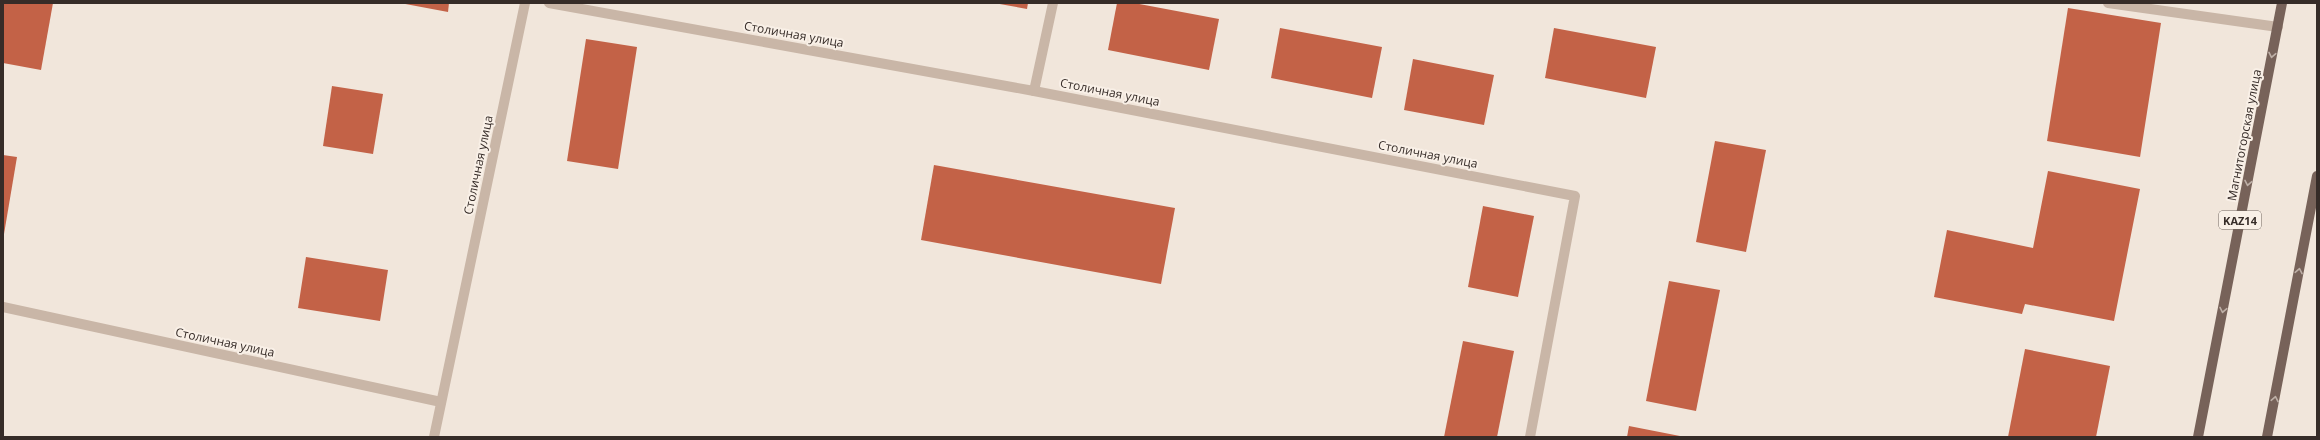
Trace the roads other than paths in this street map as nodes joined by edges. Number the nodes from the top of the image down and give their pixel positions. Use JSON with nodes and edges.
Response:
{"nodes":[{"id":1,"x":525,"y":3,"type":"edge"},
{"id":2,"x":549,"y":3,"type":"edge"},
{"id":3,"x":1053,"y":3,"type":"edge"},
{"id":4,"x":2108,"y":3,"type":"edge"},
{"id":5,"x":2282,"y":3,"type":"edge"},
{"id":6,"x":2278,"y":27,"type":"junction"},
{"id":7,"x":1034,"y":91,"type":"junction"},
{"id":8,"x":2317,"y":176,"type":"edge"},
{"id":9,"x":3,"y":306,"type":"edge"},
{"id":10,"x":441,"y":402,"type":"junction"},
{"id":11,"x":434,"y":437,"type":"edge"},
{"id":12,"x":1530,"y":437,"type":"edge"},
{"id":13,"x":2198,"y":437,"type":"edge"},
{"id":14,"x":2267,"y":437,"type":"edge"}],
"edges":[{"from":1,"to":10,"type":"street","name":"Столичная улица"},
{"from":2,"to":7,"type":"street","name":"Столичная улица"},
{"from":3,"to":7,"type":"street"},
{"from":4,"to":6,"type":"street"},
{"from":5,"to":6,"type":"main road","name":"Магнитогорская улица","number":"KAZ14"},
{"from":6,"to":13,"type":"main road","name":"Магнитогорская улица","number":"KAZ14","one_way":true},
{"from":7,"to":12,"type":"street","name":"Столичная улица"},
{"from":14,"to":8,"type":"main road","one_way":true},
{"from":9,"to":10,"type":"street","name":"Столичная улица"},
{"from":10,"to":11,"type":"street","name":"Столичная улица"}]}
